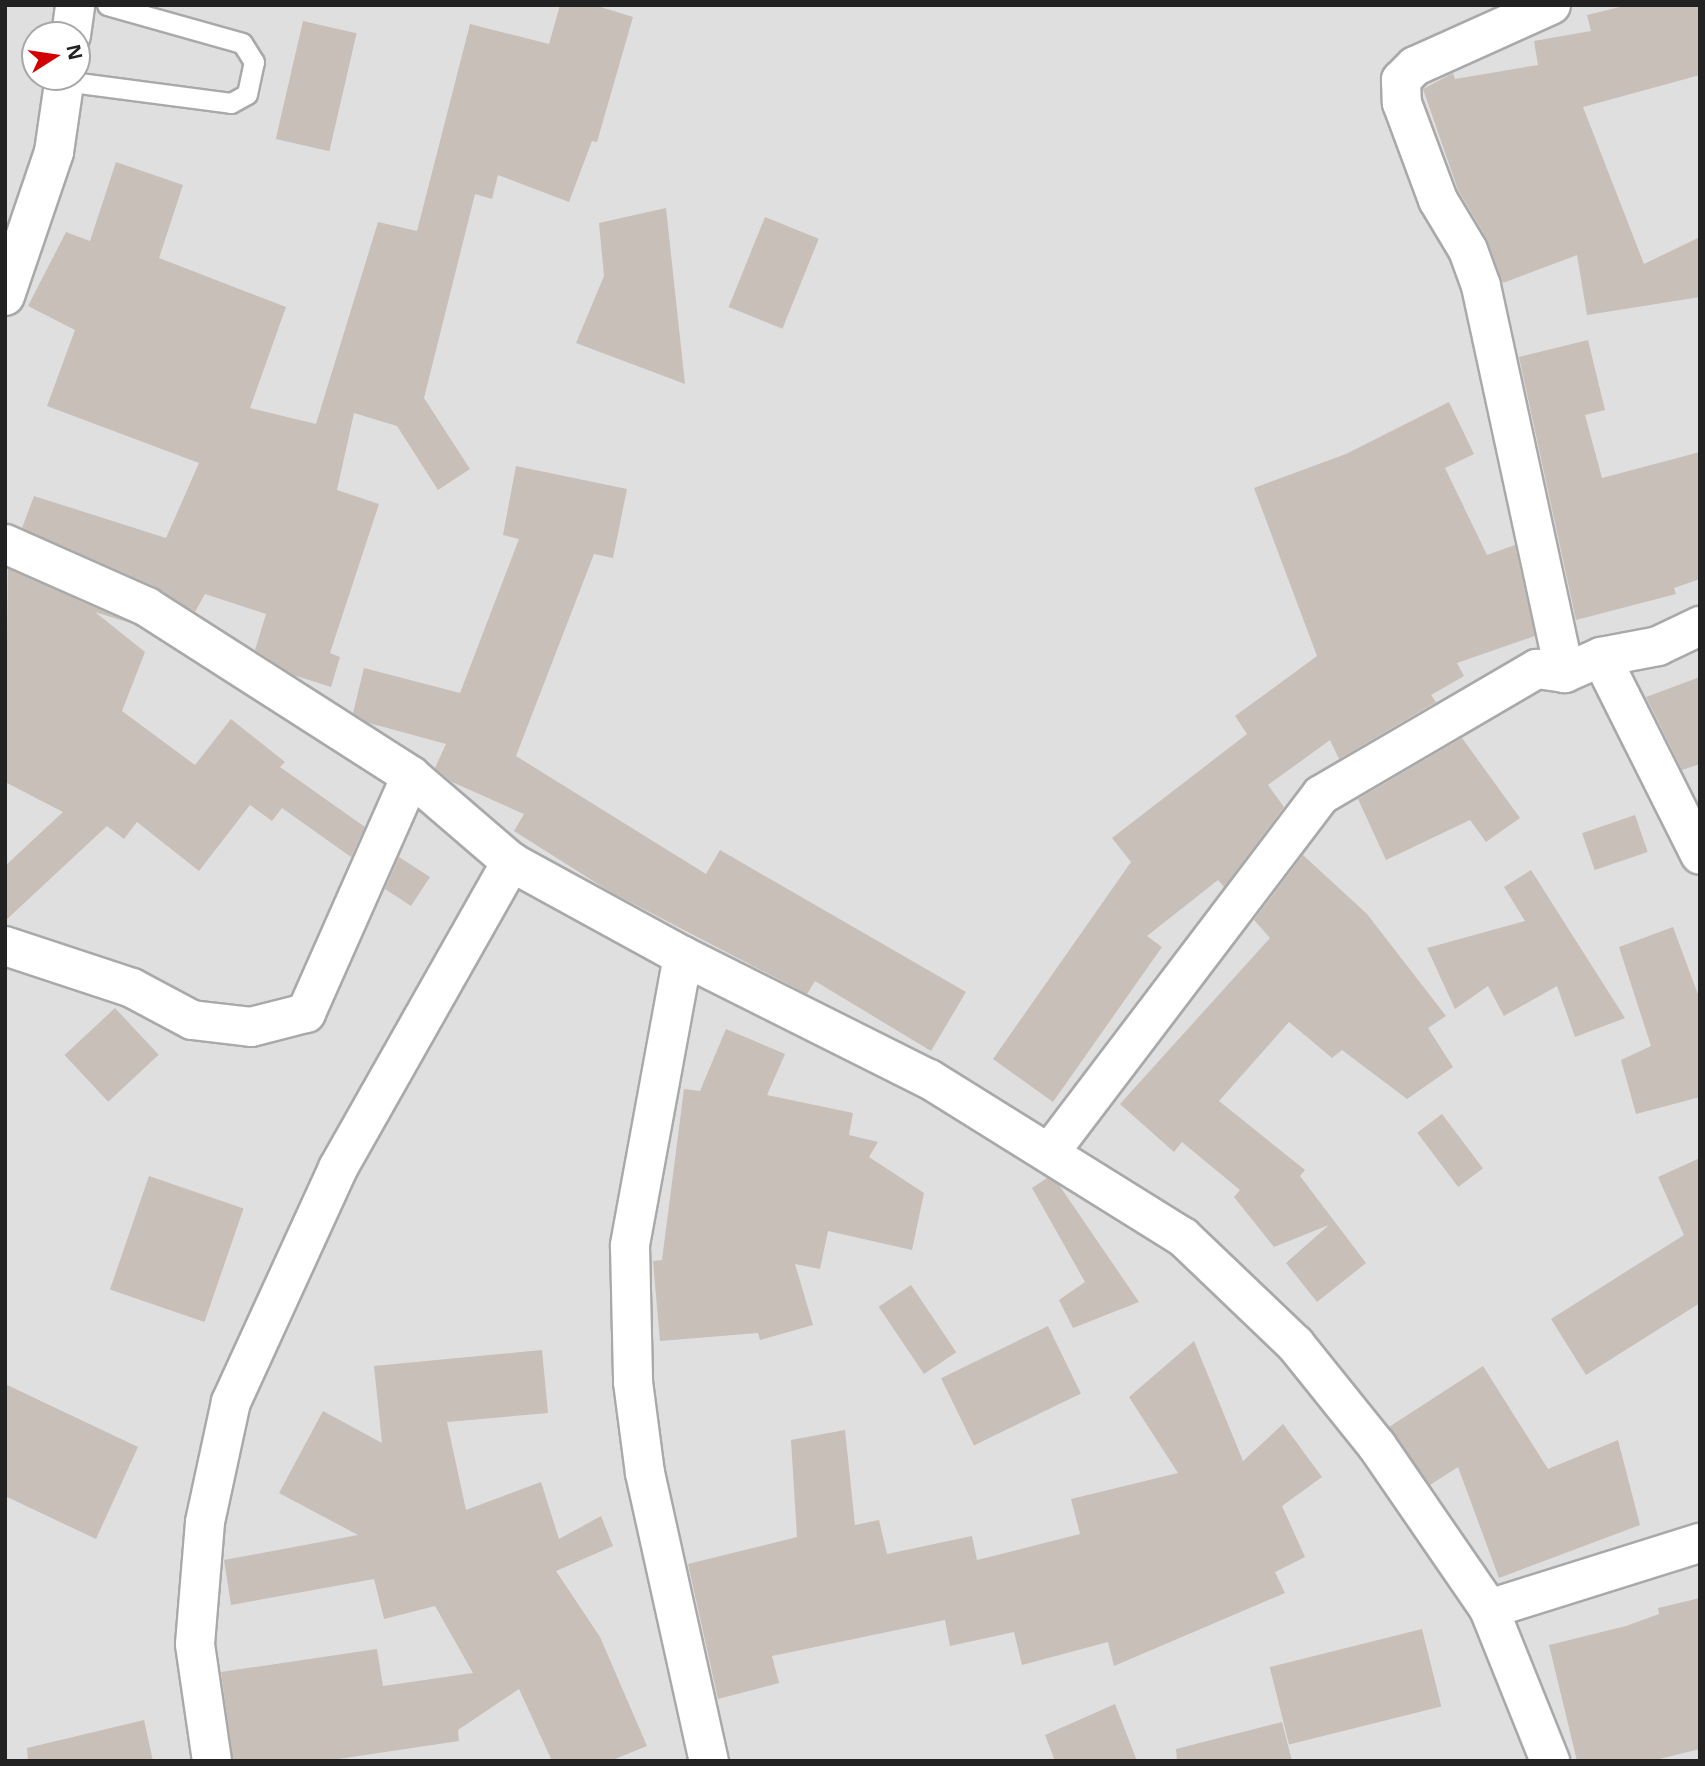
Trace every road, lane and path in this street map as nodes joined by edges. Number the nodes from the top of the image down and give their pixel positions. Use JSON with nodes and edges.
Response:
{"nodes":[{"id":1,"x":107,"y":5,"type":"edge"},
{"id":2,"x":1551,"y":5,"type":"edge"},
{"id":3,"x":91,"y":83,"type":"edge"},
{"id":4,"x":63,"y":91,"type":"edge"},
{"id":5,"x":5,"y":296,"type":"edge"},
{"id":6,"x":5,"y":544,"type":"edge"},
{"id":7,"x":1700,"y":626,"type":"edge"},
{"id":8,"x":1601,"y":657,"type":"junction"},
{"id":9,"x":1565,"y":673,"type":"junction"},
{"id":10,"x":411,"y":776,"type":"junction"},
{"id":11,"x":1700,"y":855,"type":"edge"},
{"id":12,"x":511,"y":862,"type":"junction"},
{"id":13,"x":5,"y":946,"type":"edge"},
{"id":14,"x":683,"y":956,"type":"junction"},
{"id":15,"x":1050,"y":1152,"type":"junction"},
{"id":16,"x":1700,"y":1543,"type":"edge"},
{"id":17,"x":1489,"y":1609,"type":"junction"},
{"id":18,"x":212,"y":1761,"type":"edge"},
{"id":19,"x":709,"y":1761,"type":"edge"},
{"id":20,"x":1550,"y":1761,"type":"edge"}],
"edges":[{"from":1,"to":3,"type":"lane"},
{"from":2,"to":9,"type":"street"},
{"from":4,"to":5,"type":"street"},
{"from":6,"to":10,"type":"street"},
{"from":7,"to":8,"type":"street"},
{"from":8,"to":9,"type":"street"},
{"from":8,"to":11,"type":"street"},
{"from":9,"to":15,"type":"street"},
{"from":10,"to":12,"type":"street"},
{"from":10,"to":13,"type":"street"},
{"from":12,"to":14,"type":"street"},
{"from":12,"to":18,"type":"street"},
{"from":14,"to":15,"type":"street"},
{"from":14,"to":19,"type":"street"},
{"from":15,"to":17,"type":"street"},
{"from":16,"to":17,"type":"street"},
{"from":17,"to":20,"type":"street"}]}
